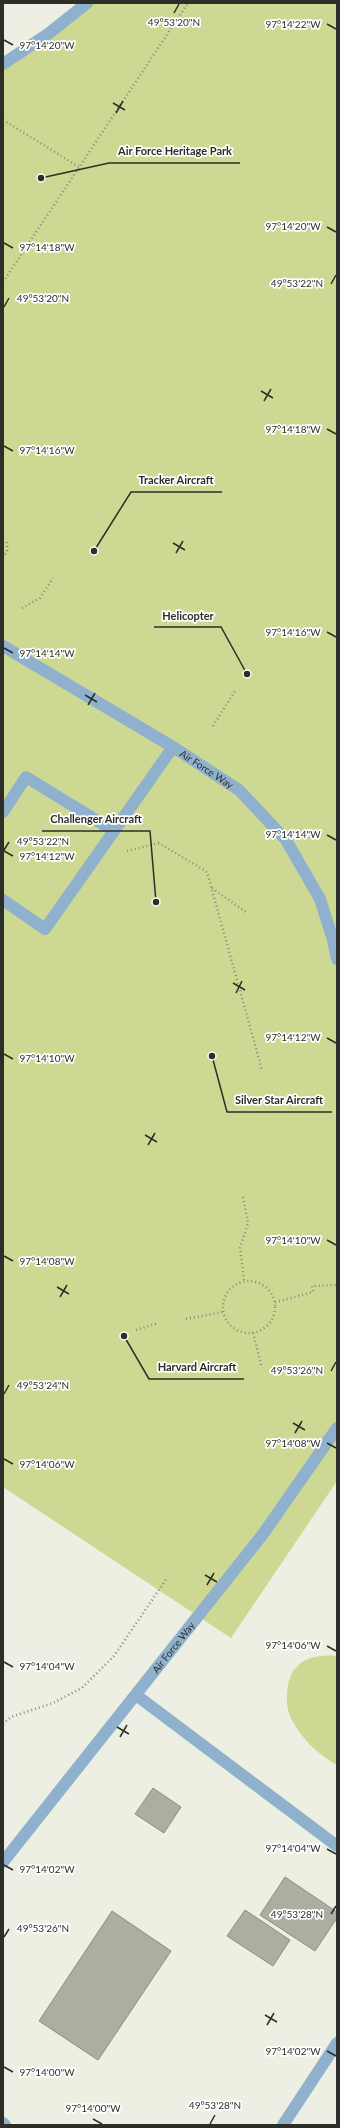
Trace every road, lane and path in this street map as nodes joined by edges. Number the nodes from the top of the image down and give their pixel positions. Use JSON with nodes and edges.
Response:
{"nodes":[{"id":1,"x":87,"y":3,"type":"edge"},
{"id":2,"x":188,"y":3,"type":"edge"},
{"id":3,"x":3,"y":64,"type":"edge"},
{"id":4,"x":3,"y":120,"type":"edge"},
{"id":5,"x":78,"y":167,"type":"junction"},
{"id":6,"x":3,"y":282,"type":"edge"},
{"id":7,"x":7,"y":539,"type":"dead end"},
{"id":8,"x":3,"y":558,"type":"edge"},
{"id":9,"x":53,"y":578,"type":"dead end"},
{"id":10,"x":22,"y":608,"type":"dead end"},
{"id":11,"x":3,"y":646,"type":"edge"},
{"id":12,"x":235,"y":691,"type":"dead end"},
{"id":13,"x":213,"y":726,"type":"dead end"},
{"id":14,"x":173,"y":747,"type":"junction"},
{"id":15,"x":3,"y":812,"type":"edge"},
{"id":16,"x":114,"y":831,"type":"junction"},
{"id":17,"x":127,"y":852,"type":"dead end"},
{"id":18,"x":212,"y":888,"type":"junction"},
{"id":19,"x":3,"y":900,"type":"edge"},
{"id":20,"x":247,"y":913,"type":"dead end"},
{"id":21,"x":335,"y":943,"type":"edge"},
{"id":22,"x":337,"y":959,"type":"edge"},
{"id":23,"x":262,"y":1070,"type":"dead end"},
{"id":24,"x":243,"y":1197,"type":"dead end"},
{"id":25,"x":244,"y":1280,"type":"junction"},
{"id":26,"x":337,"y":1285,"type":"edge"},
{"id":27,"x":275,"y":1302,"type":"junction"},
{"id":28,"x":223,"y":1312,"type":"junction"},
{"id":29,"x":186,"y":1319,"type":"dead end"},
{"id":30,"x":158,"y":1323,"type":"dead end"},
{"id":31,"x":136,"y":1330,"type":"dead end"},
{"id":32,"x":253,"y":1333,"type":"junction"},
{"id":33,"x":262,"y":1368,"type":"dead end"},
{"id":34,"x":337,"y":1428,"type":"edge"},
{"id":35,"x":167,"y":1578,"type":"dead end"},
{"id":36,"x":136,"y":1695,"type":"junction"},
{"id":37,"x":3,"y":1724,"type":"edge"},
{"id":38,"x":337,"y":1846,"type":"edge"},
{"id":39,"x":3,"y":1862,"type":"edge"},
{"id":40,"x":337,"y":2044,"type":"edge"},
{"id":41,"x":283,"y":2125,"type":"edge"}],
"edges":[{"from":1,"to":3,"type":"street"},
{"from":2,"to":5,"type":"path"},
{"from":4,"to":5,"type":"path"},
{"from":5,"to":6,"type":"path"},
{"from":7,"to":8,"type":"path"},
{"from":9,"to":10,"type":"path"},
{"from":11,"to":14,"type":"street","name":"Air Force Way"},
{"from":12,"to":13,"type":"path"},
{"from":14,"to":16,"type":"street"},
{"from":14,"to":21,"type":"street","name":"Air Force Way"},
{"from":15,"to":16,"type":"street"},
{"from":16,"to":19,"type":"street"},
{"from":17,"to":18,"type":"path"},
{"from":18,"to":20,"type":"path"},
{"from":18,"to":23,"type":"path"},
{"from":21,"to":22,"type":"street","name":"Air Force Way"},
{"from":24,"to":25,"type":"path"},
{"from":25,"to":27,"type":"path"},
{"from":25,"to":28,"type":"path"},
{"from":26,"to":27,"type":"path"},
{"from":27,"to":32,"type":"path"},
{"from":28,"to":29,"type":"path"},
{"from":28,"to":32,"type":"path"},
{"from":30,"to":31,"type":"path"},
{"from":32,"to":33,"type":"path"},
{"from":34,"to":36,"type":"street","name":"Air Force Way"},
{"from":35,"to":37,"type":"path"},
{"from":36,"to":38,"type":"street"},
{"from":36,"to":39,"type":"street","name":"Air Force Way"},
{"from":40,"to":41,"type":"street"}]}
